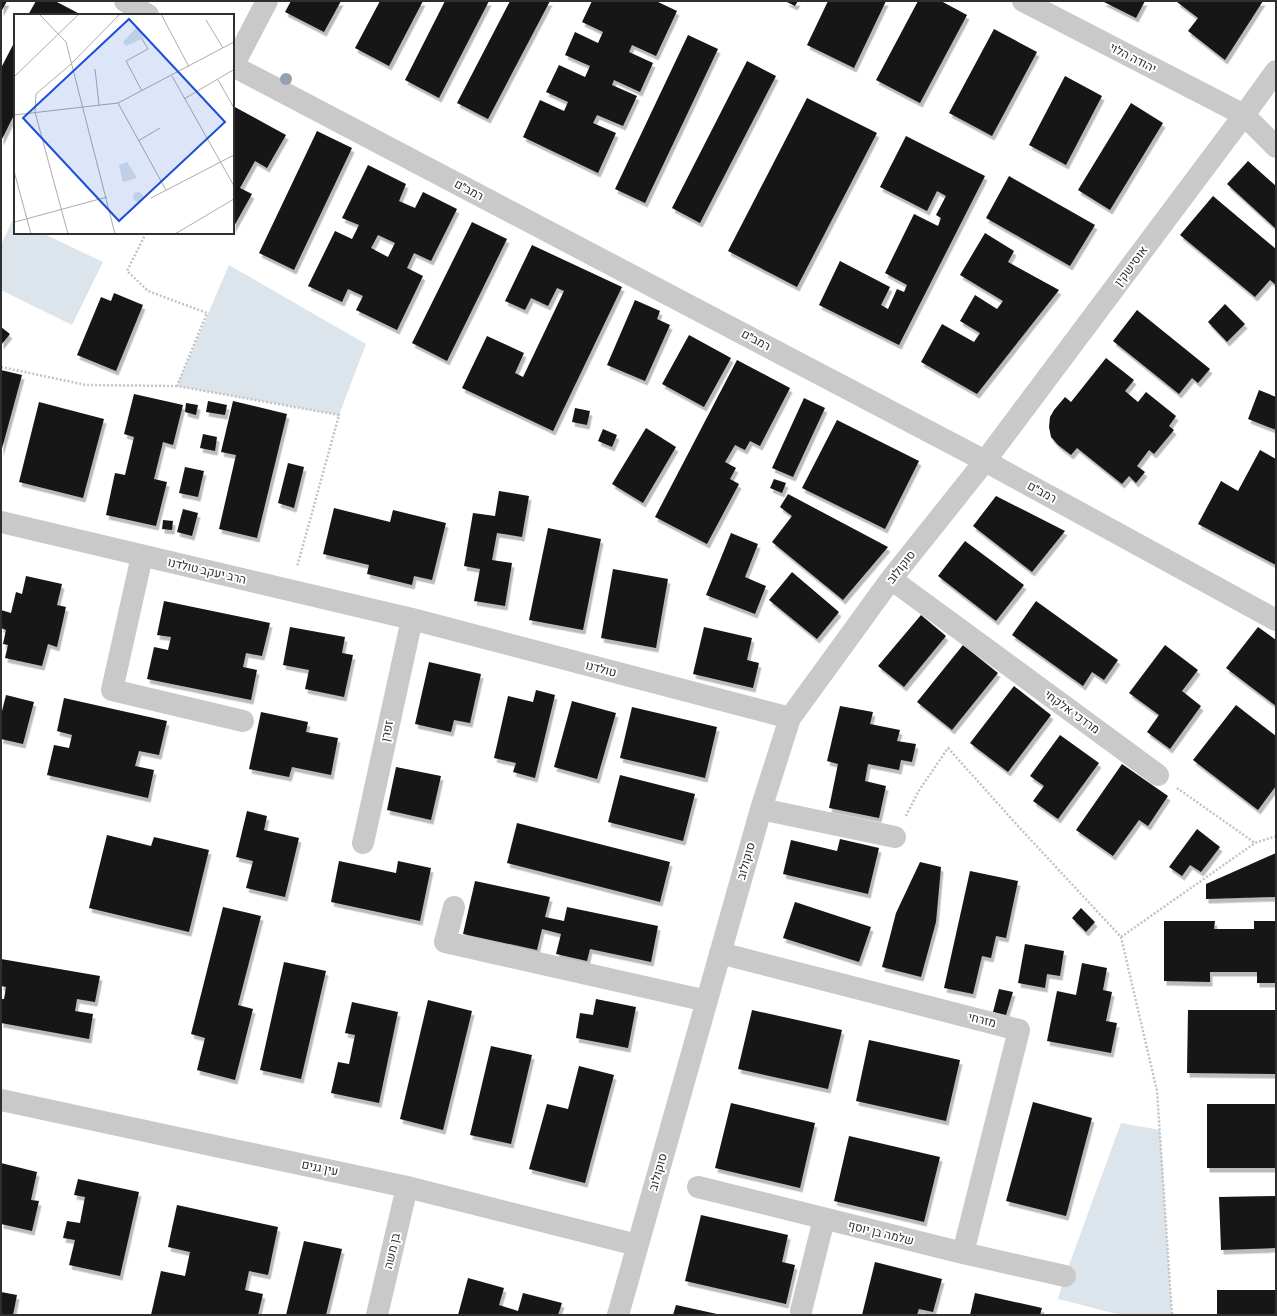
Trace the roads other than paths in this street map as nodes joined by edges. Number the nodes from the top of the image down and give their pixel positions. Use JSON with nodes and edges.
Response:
{"nodes":[{"id":1,"x":125,"y":1,"type":"edge"},
{"id":2,"x":267,"y":1,"type":"edge"},
{"id":3,"x":1022,"y":1,"type":"edge"},
{"id":4,"x":146,"y":14,"type":"edge"},
{"id":5,"x":234,"y":64,"type":"edge"},
{"id":6,"x":234,"y":67,"type":"edge"},
{"id":7,"x":1276,"y":71,"type":"edge"},
{"id":8,"x":1244,"y":115,"type":"junction"},
{"id":9,"x":1276,"y":147,"type":"edge"},
{"id":10,"x":985,"y":461,"type":"junction"},
{"id":11,"x":1,"y":522,"type":"edge"},
{"id":12,"x":142,"y":556,"type":"junction"},
{"id":13,"x":891,"y":579,"type":"junction"},
{"id":14,"x":1275,"y":618,"type":"edge"},
{"id":15,"x":412,"y":619,"type":"junction"},
{"id":16,"x":790,"y":718,"type":"junction"},
{"id":17,"x":243,"y":721,"type":"dead end"},
{"id":18,"x":1158,"y":776,"type":"road end"},
{"id":19,"x":761,"y":809,"type":"junction"},
{"id":20,"x":895,"y":837,"type":"road end"},
{"id":21,"x":363,"y":843,"type":"dead end"},
{"id":22,"x":454,"y":907,"type":"dead end"},
{"id":23,"x":720,"y":953,"type":"junction"},
{"id":24,"x":707,"y":1001,"type":"junction"},
{"id":25,"x":1,"y":1100,"type":"edge"},
{"id":26,"x":407,"y":1187,"type":"junction"},
{"id":27,"x":698,"y":1187,"type":"dead end"},
{"id":28,"x":824,"y":1219,"type":"junction"},
{"id":29,"x":637,"y":1245,"type":"junction"},
{"id":30,"x":963,"y":1253,"type":"junction"},
{"id":31,"x":1065,"y":1276,"type":"dead end"},
{"id":32,"x":801,"y":1311,"type":"dead end"},
{"id":33,"x":377,"y":1315,"type":"edge"},
{"id":34,"x":618,"y":1315,"type":"edge"}],
"edges":[{"from":1,"to":4,"type":"street"},
{"from":2,"to":5,"type":"street"},
{"from":3,"to":8,"type":"street","name":"יהודה הלוי"},
{"from":6,"to":10,"type":"street","name":"רמב\"ם"},
{"from":7,"to":8,"type":"street","name":"אוסישקין"},
{"from":8,"to":9,"type":"street","name":"יהודה הלוי"},
{"from":8,"to":10,"type":"street","name":"אוסישקין"},
{"from":10,"to":13,"type":"street","name":"סוקולוב"},
{"from":10,"to":14,"type":"street","name":"רמב\"ם"},
{"from":11,"to":12,"type":"street","name":"הרב יעקב טולדנו"},
{"from":12,"to":15,"type":"street","name":"הרב יעקב טולדנו"},
{"from":12,"to":17,"type":"street"},
{"from":13,"to":16,"type":"street","name":"סוקולוב"},
{"from":13,"to":18,"type":"street","name":"מרדכי אלקחי"},
{"from":15,"to":16,"type":"street","name":"טולדנו"},
{"from":15,"to":21,"type":"street","name":"זפרן"},
{"from":16,"to":19,"type":"street","name":"סוקולוב"},
{"from":19,"to":20,"type":"street"},
{"from":19,"to":23,"type":"street","name":"סוקולוב"},
{"from":22,"to":24,"type":"street"},
{"from":23,"to":24,"type":"street","name":"סוקולוב"},
{"from":23,"to":30,"type":"street","name":"מזרחי"},
{"from":24,"to":29,"type":"street","name":"סוקולוב"},
{"from":25,"to":26,"type":"street","name":"עין גנים"},
{"from":26,"to":29,"type":"street","name":"עין גנים"},
{"from":26,"to":33,"type":"street","name":"בן משה"},
{"from":27,"to":28,"type":"street","name":"שלמה בן יוסף"},
{"from":28,"to":30,"type":"street","name":"שלמה בן יוסף"},
{"from":28,"to":32,"type":"street"},
{"from":29,"to":34,"type":"street","name":"סוקולוב"},
{"from":30,"to":31,"type":"street","name":"שלמה בן יוסף"}]}
